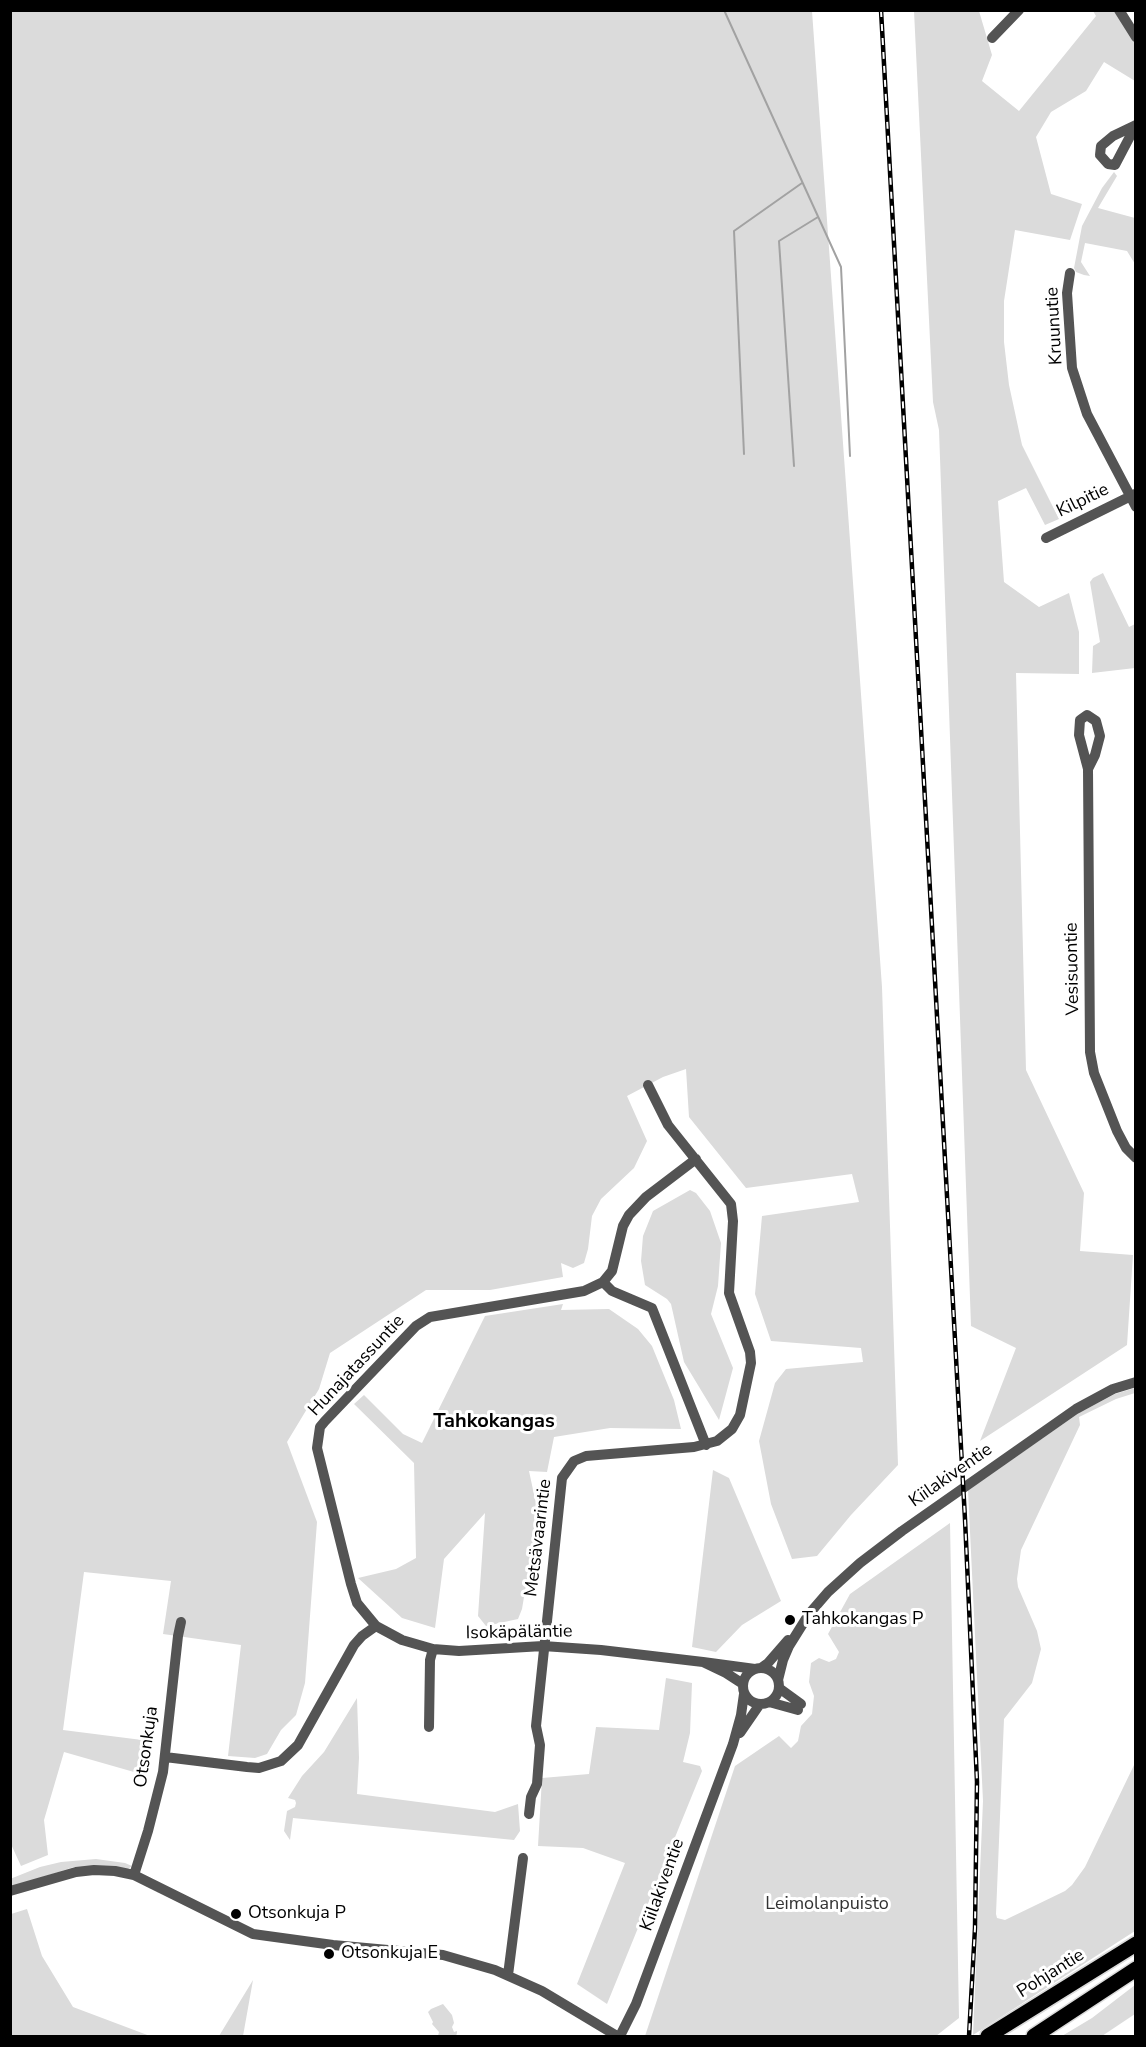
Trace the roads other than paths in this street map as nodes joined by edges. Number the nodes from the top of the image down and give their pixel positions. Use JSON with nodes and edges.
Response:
{"nodes":[{"id":1,"x":1019,"y":10,"type":"edge"},
{"id":2,"x":1119,"y":10,"type":"edge"},
{"id":3,"x":1136,"y":37,"type":"edge"},
{"id":4,"x":992,"y":38,"type":"dead end"},
{"id":5,"x":1070,"y":273,"type":"dead end"},
{"id":6,"x":1134,"y":499,"type":"edge"},
{"id":7,"x":1046,"y":538,"type":"dead end"},
{"id":8,"x":1088,"y":769,"type":"dead end"},
{"id":9,"x":648,"y":1085,"type":"dead end"},
{"id":10,"x":1136,"y":1158,"type":"edge"},
{"id":11,"x":696,"y":1159,"type":"junction"},
{"id":12,"x":603,"y":1282,"type":"junction"},
{"id":13,"x":1136,"y":1382,"type":"edge"},
{"id":14,"x":706,"y":1445,"type":"junction"},
{"id":15,"x":181,"y":1622,"type":"dead end"},
{"id":16,"x":804,"y":1622,"type":"junction"},
{"id":17,"x":376,"y":1626,"type":"junction"},
{"id":18,"x":543,"y":1646,"type":"junction"},
{"id":19,"x":433,"y":1649,"type":"junction"},
{"id":20,"x":703,"y":1662,"type":"junction"},
{"id":21,"x":758,"y":1668,"type":"junction"},
{"id":22,"x":778,"y":1684,"type":"junction"},
{"id":23,"x":744,"y":1689,"type":"junction"},
{"id":24,"x":764,"y":1703,"type":"junction"},
{"id":25,"x":429,"y":1727,"type":"dead end"},
{"id":26,"x":733,"y":1744,"type":"junction"},
{"id":27,"x":165,"y":1757,"type":"junction"},
{"id":28,"x":529,"y":1814,"type":"dead end"},
{"id":29,"x":523,"y":1858,"type":"dead end"},
{"id":30,"x":134,"y":1875,"type":"junction"},
{"id":31,"x":10,"y":1891,"type":"edge"},
{"id":32,"x":1136,"y":1944,"type":"edge"},
{"id":33,"x":1136,"y":1969,"type":"edge"},
{"id":34,"x":508,"y":1975,"type":"junction"},
{"id":35,"x":988,"y":2036,"type":"edge"},
{"id":36,"x":619,"y":2037,"type":"edge"},
{"id":37,"x":1034,"y":2037,"type":"edge"}],
"edges":[{"from":1,"to":4,"type":"street"},
{"from":2,"to":3,"type":"street"},
{"from":5,"to":6,"type":"street","name":"Kruunutie"},
{"from":6,"to":7,"type":"street","name":"Kilpitie"},
{"from":8,"to":10,"type":"street","name":"Vesisuontie"},
{"from":9,"to":11,"type":"street","name":"Metsävaarintie"},
{"from":11,"to":12,"type":"street"},
{"from":11,"to":14,"type":"street","name":"Metsävaarintie"},
{"from":12,"to":14,"type":"street"},
{"from":12,"to":17,"type":"street","name":"Hunajatassuntie"},
{"from":13,"to":16,"type":"street","name":"Kiilakiventie"},
{"from":14,"to":18,"type":"street","name":"Metsävaarintie"},
{"from":15,"to":27,"type":"street","name":"Otsonkuja"},
{"from":16,"to":21,"type":"street","name":"Kiilakiventie"},
{"from":16,"to":22,"type":"street","name":"Kiilakiventie"},
{"from":17,"to":19,"type":"street","name":"Isokäpäläntie"},
{"from":17,"to":27,"type":"street"},
{"from":18,"to":19,"type":"street","name":"Isokäpäläntie"},
{"from":18,"to":20,"type":"street","name":"Isokäpäläntie"},
{"from":18,"to":28,"type":"street","name":"Metsävaarintie"},
{"from":19,"to":25,"type":"street"},
{"from":20,"to":21,"type":"street","name":"Isokäpäläntie"},
{"from":20,"to":23,"type":"street","name":"Isokäpäläntie"},
{"from":21,"to":22,"type":"street"},
{"from":21,"to":23,"type":"street"},
{"from":22,"to":24,"type":"street"},
{"from":22,"to":24,"type":"street"},
{"from":23,"to":24,"type":"street"},
{"from":23,"to":26,"type":"street","name":"Kiilakiventie"},
{"from":24,"to":26,"type":"street","name":"Kiilakiventie"},
{"from":26,"to":36,"type":"street","name":"Kiilakiventie"},
{"from":27,"to":30,"type":"street","name":"Otsonkuja"},
{"from":29,"to":34,"type":"street"},
{"from":30,"to":31,"type":"street"},
{"from":30,"to":34,"type":"street"},
{"from":32,"to":35,"type":"highway","name":"Pohjantie"},
{"from":33,"to":37,"type":"highway"},
{"from":34,"to":36,"type":"street"}]}
